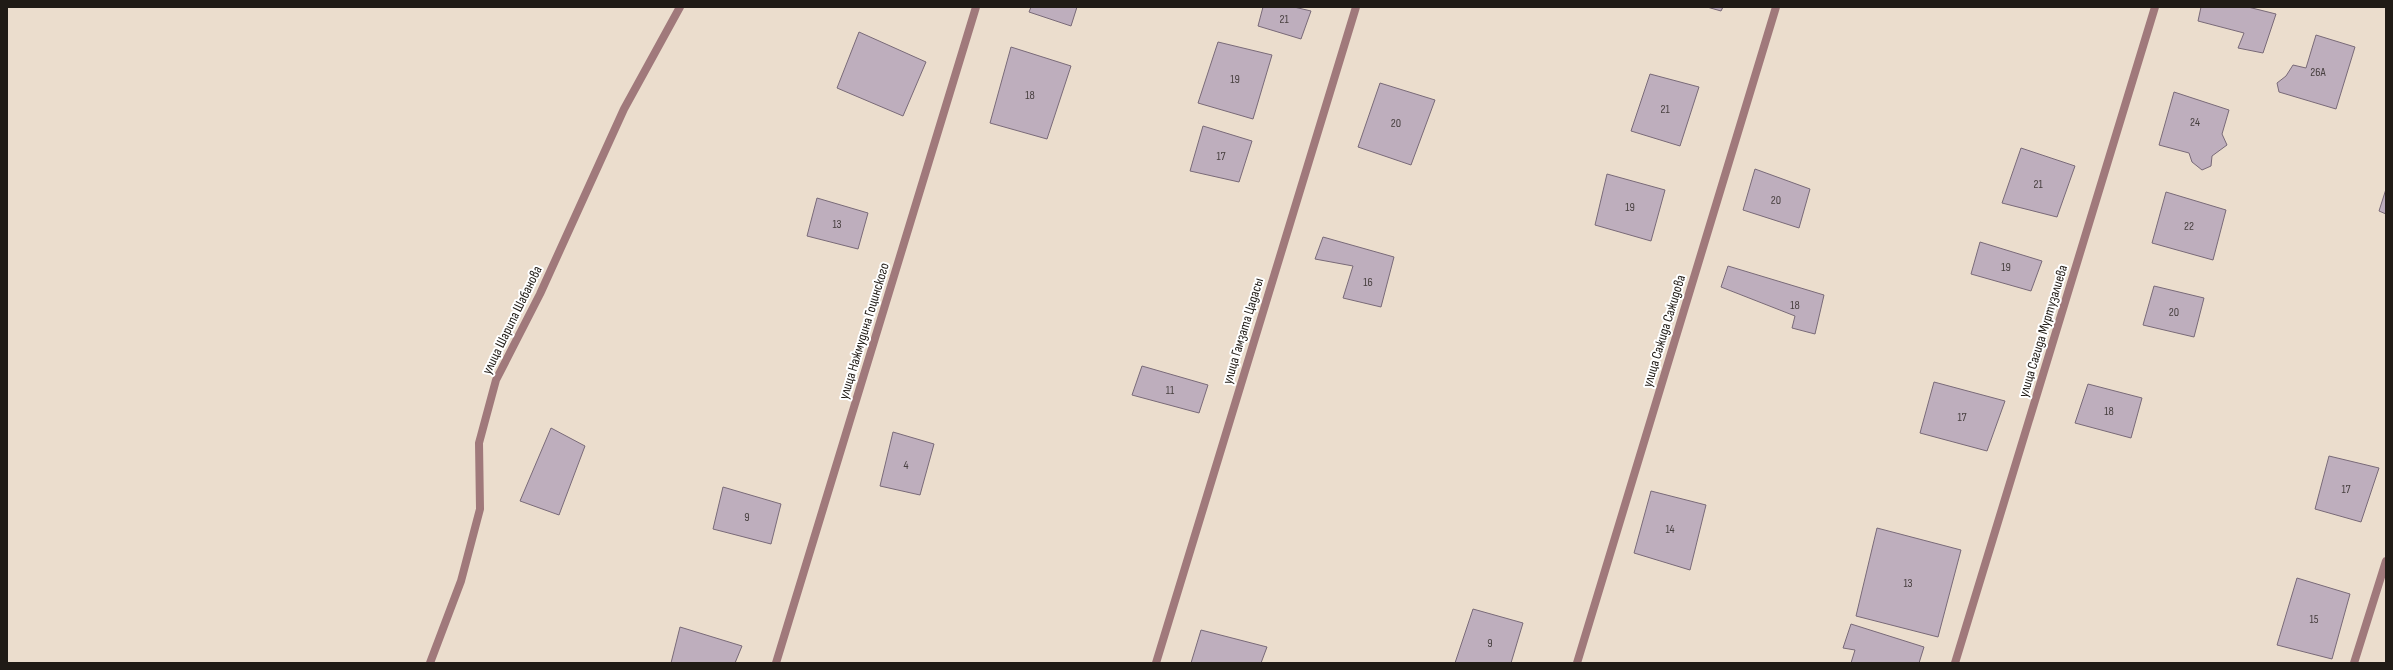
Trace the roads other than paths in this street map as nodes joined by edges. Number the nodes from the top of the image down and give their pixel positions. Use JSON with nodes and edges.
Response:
{"nodes":[{"id":1,"x":680,"y":7,"type":"edge"},
{"id":2,"x":976,"y":7,"type":"edge"},
{"id":3,"x":1356,"y":7,"type":"edge"},
{"id":4,"x":1776,"y":7,"type":"edge"},
{"id":5,"x":2155,"y":7,"type":"edge"},
{"id":6,"x":2386,"y":561,"type":"edge"},
{"id":7,"x":430,"y":663,"type":"edge"},
{"id":8,"x":776,"y":663,"type":"edge"},
{"id":9,"x":1156,"y":663,"type":"edge"},
{"id":10,"x":1576,"y":663,"type":"edge"},
{"id":11,"x":1956,"y":663,"type":"edge"},
{"id":12,"x":2354,"y":663,"type":"edge"}],
"edges":[{"from":1,"to":7,"type":"street","name":"улица Шарипа Шабанова"},
{"from":2,"to":8,"type":"street","name":"улица Нажмудина Гоцинского"},
{"from":3,"to":9,"type":"street","name":"улица Гамзата Цадасы"},
{"from":4,"to":10,"type":"street","name":"улица Сажида Сажидова"},
{"from":5,"to":11,"type":"street","name":"улица Сагида Муртузалиева"},
{"from":6,"to":12,"type":"street"}]}
